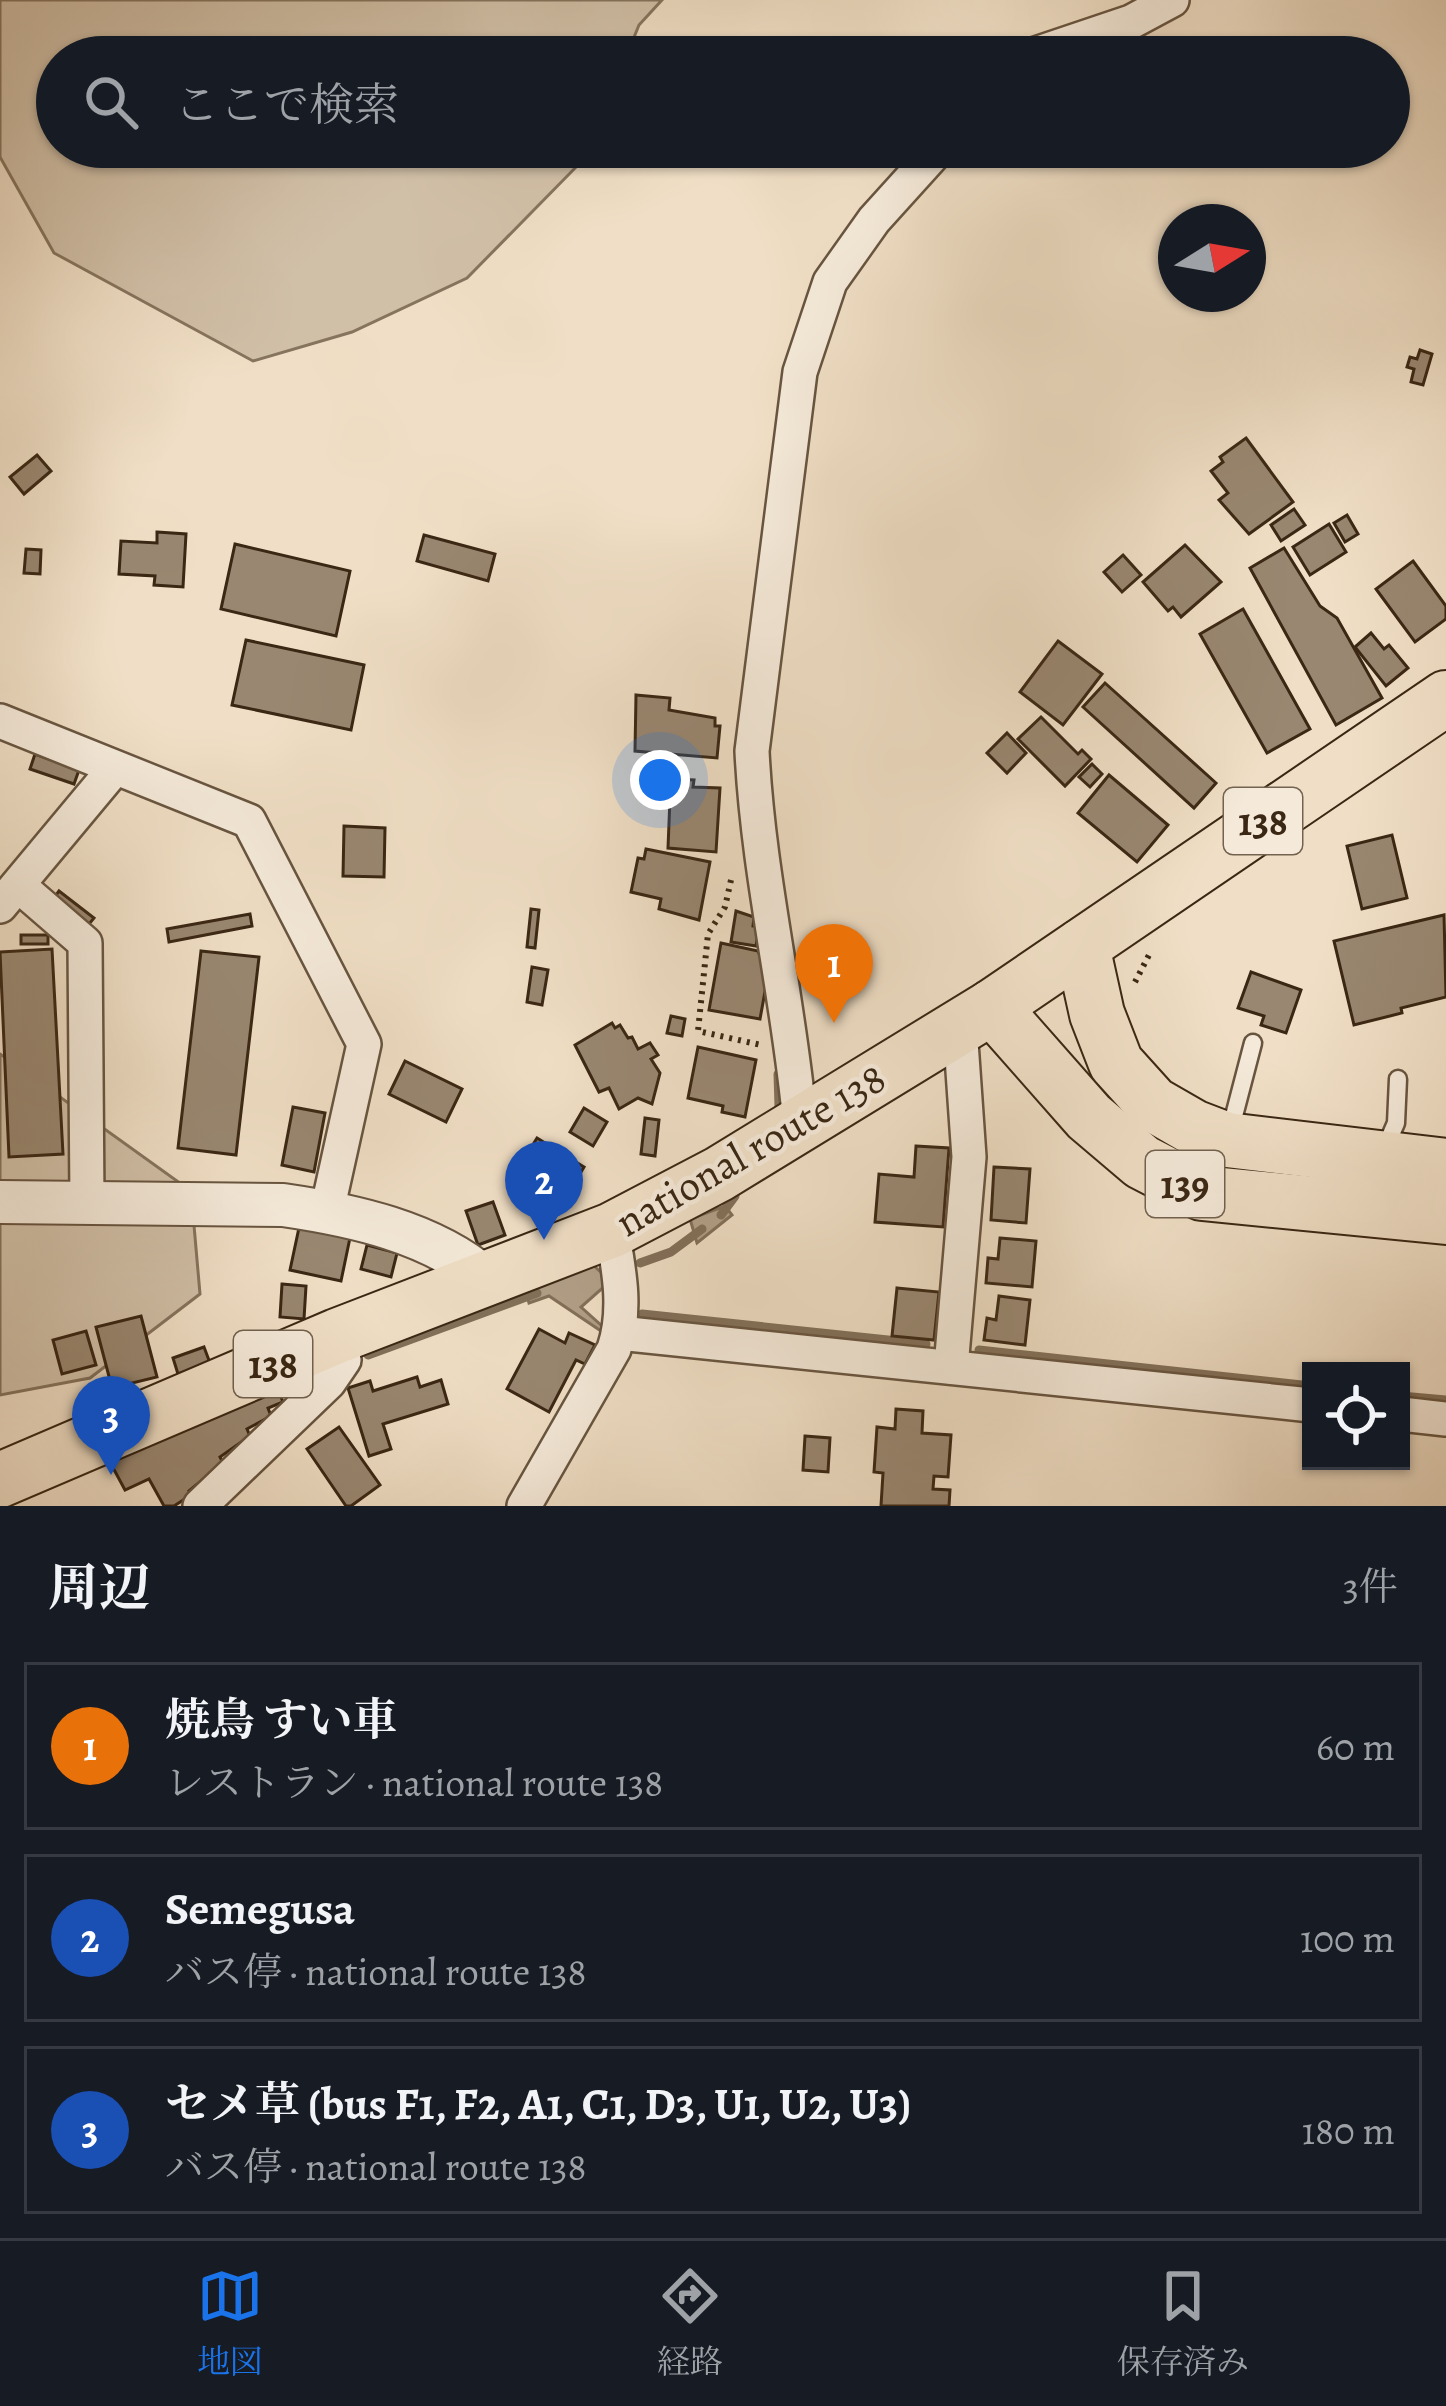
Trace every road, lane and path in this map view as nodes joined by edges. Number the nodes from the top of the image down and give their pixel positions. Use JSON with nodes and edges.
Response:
{"nodes":[{"id":1,"x":1172,"y":0,"type":"edge"},
{"id":2,"x":1089,"y":36,"type":"edge"},
{"id":3,"x":921,"y":168,"type":"edge"},
{"id":4,"x":1446,"y":698,"type":"edge"},
{"id":5,"x":0,"y":721,"type":"edge"},
{"id":6,"x":115,"y":768,"type":"junction"},
{"id":7,"x":732,"y":876,"type":"dead end"},
{"id":8,"x":9,"y":896,"type":"edge"},
{"id":9,"x":1156,"y":943,"type":"dead end"},
{"id":10,"x":1082,"y":946,"type":"junction"},
{"id":11,"x":1134,"y":982,"type":"dead end"},
{"id":12,"x":976,"y":1017,"type":"junction"},
{"id":13,"x":1253,"y":1043,"type":"dead end"},
{"id":14,"x":794,"y":1052,"type":"junction"},
{"id":15,"x":1397,"y":1079,"type":"dead end"},
{"id":16,"x":800,"y":1124,"type":"junction"},
{"id":17,"x":1227,"y":1140,"type":"junction"},
{"id":18,"x":1380,"y":1160,"type":"junction"},
{"id":19,"x":1446,"y":1166,"type":"edge"},
{"id":20,"x":0,"y":1202,"type":"edge"},
{"id":21,"x":87,"y":1202,"type":"junction"},
{"id":22,"x":327,"y":1211,"type":"junction"},
{"id":23,"x":1446,"y":1217,"type":"edge"},
{"id":24,"x":612,"y":1230,"type":"junction"},
{"id":25,"x":485,"y":1278,"type":"junction"},
{"id":26,"x":619,"y":1333,"type":"junction"},
{"id":27,"x":337,"y":1336,"type":"junction"},
{"id":28,"x":950,"y":1367,"type":"junction"},
{"id":29,"x":1302,"y":1404,"type":"edge"},
{"id":30,"x":1410,"y":1415,"type":"edge"},
{"id":31,"x":1446,"y":1419,"type":"edge"},
{"id":32,"x":0,"y":1480,"type":"edge"},
{"id":33,"x":200,"y":1506,"type":"edge"},
{"id":34,"x":524,"y":1506,"type":"edge"}],
"edges":[{"from":1,"to":2,"type":"street"},
{"from":3,"to":14,"type":"street"},
{"from":4,"to":10,"type":"highway","number":"138"},
{"from":5,"to":6,"type":"street"},
{"from":6,"to":8,"type":"street"},
{"from":6,"to":22,"type":"street"},
{"from":7,"to":14,"type":"path"},
{"from":8,"to":21,"type":"street"},
{"from":9,"to":11,"type":"path"},
{"from":10,"to":12,"type":"highway","name":"national route 138","number":"138"},
{"from":10,"to":17,"type":"highway","number":"139"},
{"from":12,"to":16,"type":"highway","name":"national route 138","number":"138"},
{"from":12,"to":23,"type":"highway","number":"139"},
{"from":12,"to":28,"type":"street"},
{"from":13,"to":17,"type":"lane"},
{"from":14,"to":16,"type":"street"},
{"from":15,"to":18,"type":"lane"},
{"from":16,"to":24,"type":"highway","name":"national route 138","number":"138"},
{"from":17,"to":18,"type":"highway","number":"139"},
{"from":18,"to":19,"type":"highway","number":"139"},
{"from":20,"to":21,"type":"street"},
{"from":21,"to":22,"type":"street"},
{"from":22,"to":25,"type":"street"},
{"from":24,"to":25,"type":"highway","name":"national route 138","number":"138"},
{"from":24,"to":26,"type":"street"},
{"from":25,"to":27,"type":"highway","name":"national route 138","number":"138"},
{"from":26,"to":28,"type":"street"},
{"from":26,"to":34,"type":"street"},
{"from":27,"to":32,"type":"highway","name":"national route 138","number":"138"},
{"from":27,"to":33,"type":"street"},
{"from":28,"to":29,"type":"street"},
{"from":30,"to":31,"type":"street"}]}
